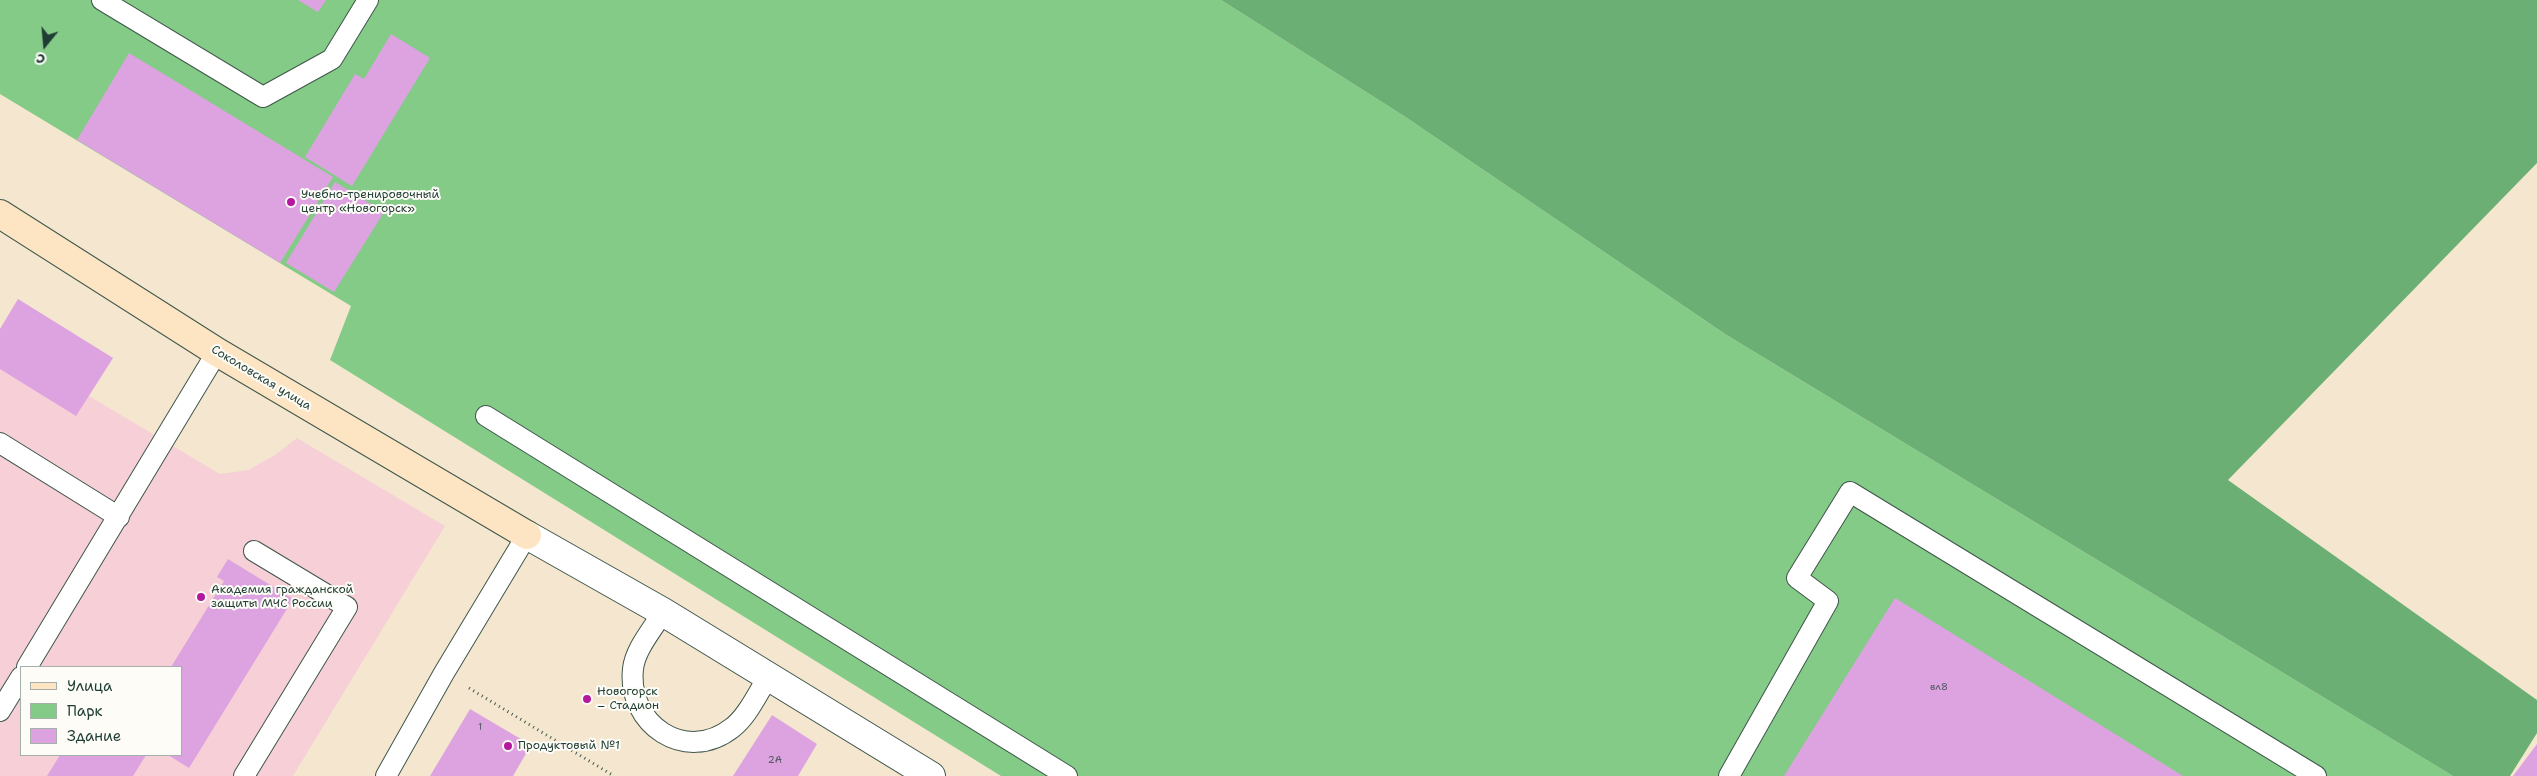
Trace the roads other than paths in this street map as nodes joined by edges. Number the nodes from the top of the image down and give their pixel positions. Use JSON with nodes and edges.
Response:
{"nodes":[{"id":1,"x":102,"y":0,"type":"edge"},
{"id":2,"x":368,"y":0,"type":"edge"},
{"id":3,"x":0,"y":214,"type":"edge"},
{"id":4,"x":217,"y":352,"type":"junction"},
{"id":5,"x":486,"y":416,"type":"dead end"},
{"id":6,"x":0,"y":442,"type":"edge"},
{"id":7,"x":119,"y":516,"type":"junction"},
{"id":8,"x":527,"y":535,"type":"junction"},
{"id":9,"x":254,"y":551,"type":"dead end"},
{"id":10,"x":663,"y":612,"type":"junction"},
{"id":11,"x":28,"y":666,"type":"edge"},
{"id":12,"x":769,"y":676,"type":"junction"},
{"id":13,"x":20,"y":679,"type":"edge"},
{"id":14,"x":0,"y":711,"type":"edge"},
{"id":15,"x":244,"y":776,"type":"edge"},
{"id":16,"x":386,"y":776,"type":"edge"},
{"id":17,"x":931,"y":776,"type":"edge"},
{"id":18,"x":1067,"y":776,"type":"edge"},
{"id":19,"x":1728,"y":776,"type":"edge"},
{"id":20,"x":2316,"y":776,"type":"edge"}],
"edges":[{"from":1,"to":2,"type":"lane"},
{"from":3,"to":4,"type":"street","name":"Соколовская улица"},
{"from":4,"to":7,"type":"lane"},
{"from":4,"to":8,"type":"street","name":"Соколовская улица"},
{"from":5,"to":18,"type":"lane"},
{"from":6,"to":7,"type":"lane"},
{"from":7,"to":11,"type":"lane"},
{"from":8,"to":10,"type":"street"},
{"from":8,"to":16,"type":"lane"},
{"from":9,"to":15,"type":"lane"},
{"from":10,"to":12,"type":"street"},
{"from":10,"to":12,"type":"lane"},
{"from":12,"to":17,"type":"street"},
{"from":13,"to":14,"type":"lane"},
{"from":19,"to":20,"type":"lane"}]}
